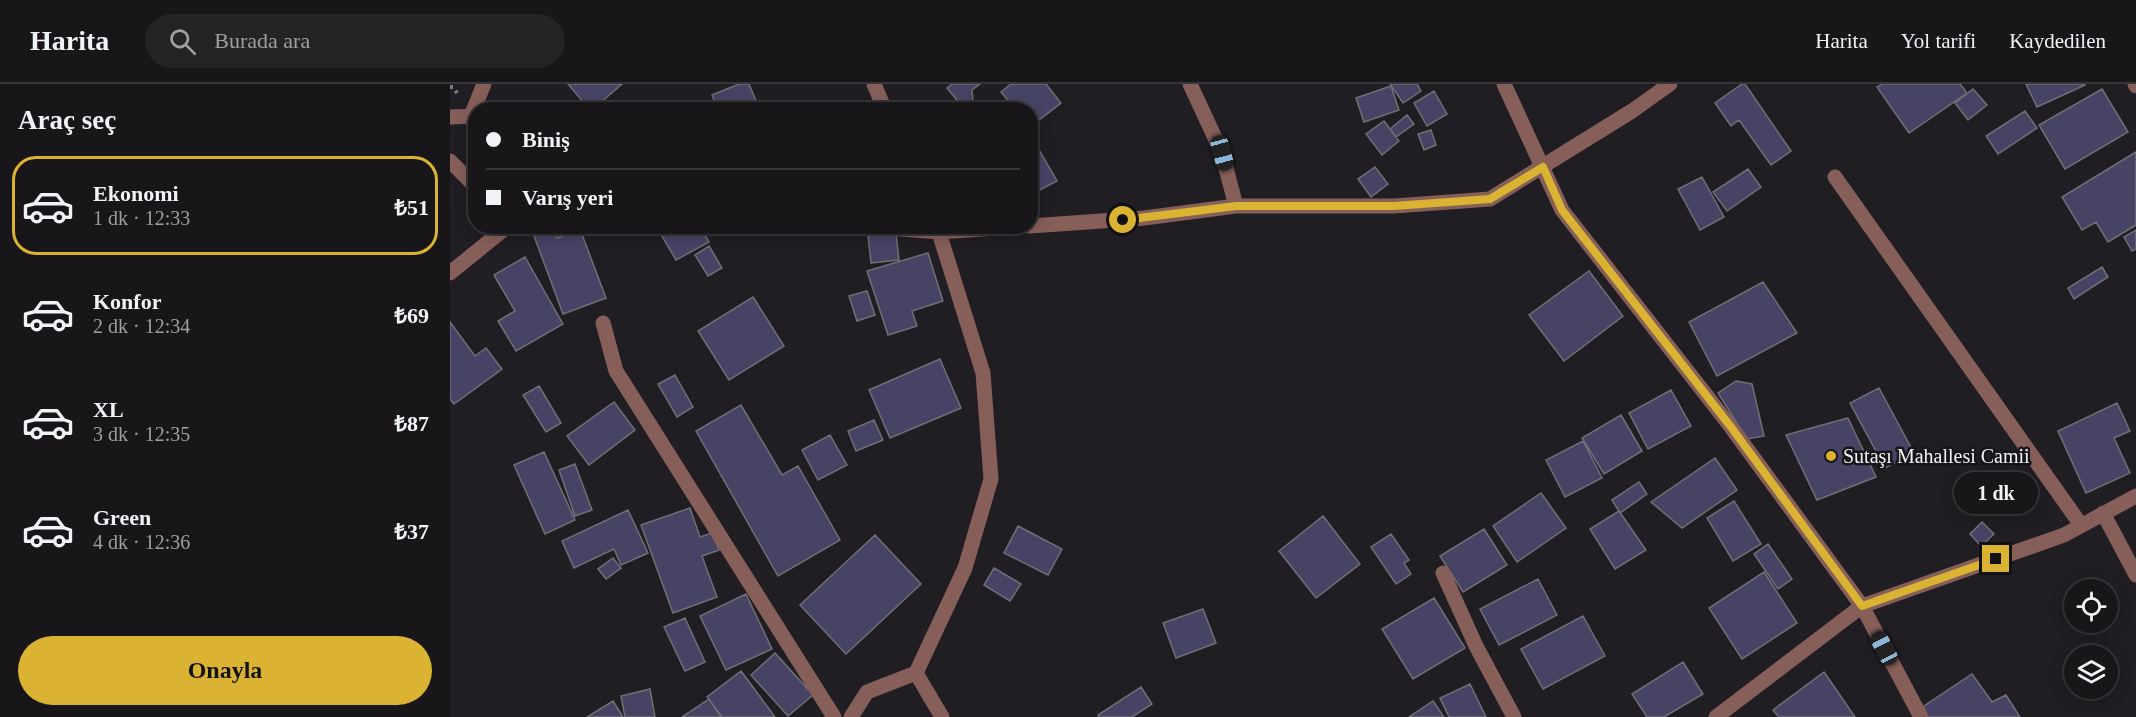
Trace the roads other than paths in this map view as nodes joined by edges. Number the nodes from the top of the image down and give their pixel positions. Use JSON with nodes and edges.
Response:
{"nodes":[{"id":1,"x":484,"y":84,"type":"edge"},
{"id":2,"x":874,"y":84,"type":"edge"},
{"id":3,"x":1190,"y":84,"type":"edge"},
{"id":4,"x":1504,"y":84,"type":"edge"},
{"id":5,"x":1670,"y":84,"type":"edge"},
{"id":6,"x":478,"y":102,"type":"edge"},
{"id":7,"x":882,"y":102,"type":"edge"},
{"id":8,"x":468,"y":116,"type":"edge"},
{"id":9,"x":450,"y":117,"type":"edge"},
{"id":10,"x":450,"y":160,"type":"edge"},
{"id":11,"x":1543,"y":167,"type":"junction"},
{"id":12,"x":1835,"y":177,"type":"dead end"},
{"id":13,"x":468,"y":179,"type":"edge"},
{"id":14,"x":1236,"y":206,"type":"junction"},
{"id":15,"x":1038,"y":225,"type":"edge"},
{"id":16,"x":498,"y":234,"type":"edge"},
{"id":17,"x":940,"y":234,"type":"edge"},
{"id":18,"x":450,"y":273,"type":"edge"},
{"id":19,"x":603,"y":323,"type":"dead end"},
{"id":20,"x":2136,"y":496,"type":"edge"},
{"id":21,"x":2103,"y":513,"type":"junction"},
{"id":22,"x":2081,"y":525,"type":"junction"},
{"id":23,"x":1443,"y":573,"type":"dead end"},
{"id":24,"x":2136,"y":575,"type":"edge"},
{"id":25,"x":1862,"y":606,"type":"junction"},
{"id":26,"x":916,"y":673,"type":"junction"},
{"id":27,"x":834,"y":717,"type":"edge"},
{"id":28,"x":851,"y":717,"type":"edge"},
{"id":29,"x":942,"y":717,"type":"edge"},
{"id":30,"x":1514,"y":717,"type":"edge"},
{"id":31,"x":1716,"y":717,"type":"edge"},
{"id":32,"x":1921,"y":717,"type":"edge"}],
"edges":[{"from":1,"to":6,"type":"street"},
{"from":2,"to":7,"type":"street"},
{"from":3,"to":14,"type":"street"},
{"from":4,"to":11,"type":"street"},
{"from":5,"to":11,"type":"street"},
{"from":8,"to":9,"type":"street"},
{"from":10,"to":13,"type":"street"},
{"from":11,"to":14,"type":"street"},
{"from":11,"to":25,"type":"street"},
{"from":12,"to":22,"type":"street"},
{"from":14,"to":15,"type":"street"},
{"from":16,"to":18,"type":"street"},
{"from":17,"to":26,"type":"street"},
{"from":19,"to":27,"type":"street"},
{"from":20,"to":21,"type":"street"},
{"from":21,"to":22,"type":"street"},
{"from":21,"to":24,"type":"street"},
{"from":22,"to":25,"type":"street"},
{"from":23,"to":30,"type":"street"},
{"from":25,"to":31,"type":"street"},
{"from":25,"to":32,"type":"street"},
{"from":26,"to":28,"type":"street"},
{"from":26,"to":29,"type":"street"}]}
